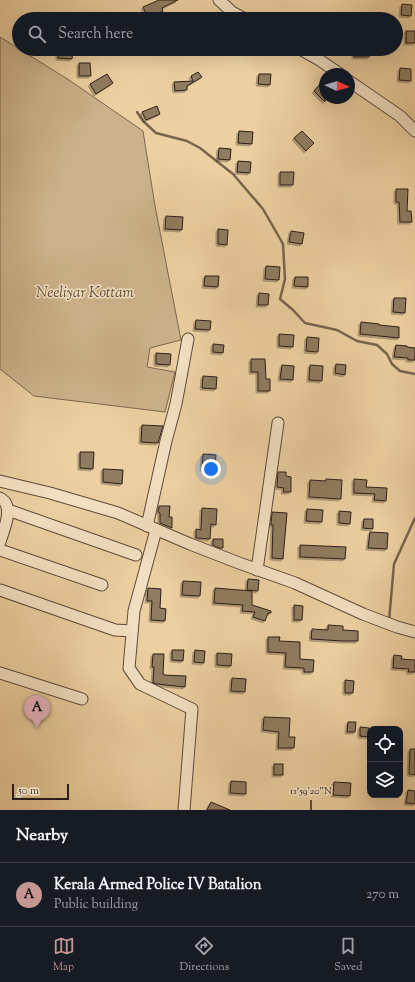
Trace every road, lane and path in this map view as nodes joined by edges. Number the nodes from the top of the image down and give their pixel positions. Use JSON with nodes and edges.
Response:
{"nodes":[{"id":1,"x":219,"y":0,"type":"edge"},
{"id":2,"x":232,"y":12,"type":"edge"},
{"id":3,"x":313,"y":56,"type":"edge"},
{"id":4,"x":331,"y":68,"type":"edge"},
{"id":5,"x":355,"y":84,"type":"edge"},
{"id":6,"x":415,"y":131,"type":"edge"},
{"id":7,"x":188,"y":339,"type":"dead end"},
{"id":8,"x":278,"y":424,"type":"dead end"},
{"id":9,"x":0,"y":480,"type":"edge"},
{"id":10,"x":0,"y":498,"type":"edge"},
{"id":11,"x":8,"y":510,"type":"junction"},
{"id":12,"x":152,"y":528,"type":"junction"},
{"id":13,"x":0,"y":542,"type":"edge"},
{"id":14,"x":0,"y":550,"type":"edge"},
{"id":15,"x":136,"y":555,"type":"dead end"},
{"id":16,"x":257,"y":570,"type":"junction"},
{"id":17,"x":102,"y":585,"type":"dead end"},
{"id":18,"x":0,"y":590,"type":"edge"},
{"id":19,"x":132,"y":632,"type":"junction"},
{"id":20,"x":415,"y":632,"type":"edge"},
{"id":21,"x":0,"y":673,"type":"edge"},
{"id":22,"x":82,"y":699,"type":"dead end"},
{"id":23,"x":184,"y":810,"type":"edge"}],
"edges":[{"from":1,"to":2,"type":"street"},
{"from":3,"to":4,"type":"street"},
{"from":5,"to":6,"type":"street"},
{"from":7,"to":12,"type":"street"},
{"from":8,"to":16,"type":"street"},
{"from":9,"to":12,"type":"street"},
{"from":10,"to":11,"type":"street"},
{"from":11,"to":13,"type":"street"},
{"from":11,"to":15,"type":"street"},
{"from":12,"to":16,"type":"street"},
{"from":12,"to":19,"type":"street"},
{"from":14,"to":17,"type":"street"},
{"from":16,"to":20,"type":"street"},
{"from":18,"to":19,"type":"street"},
{"from":19,"to":23,"type":"street"},
{"from":21,"to":22,"type":"street"}]}
